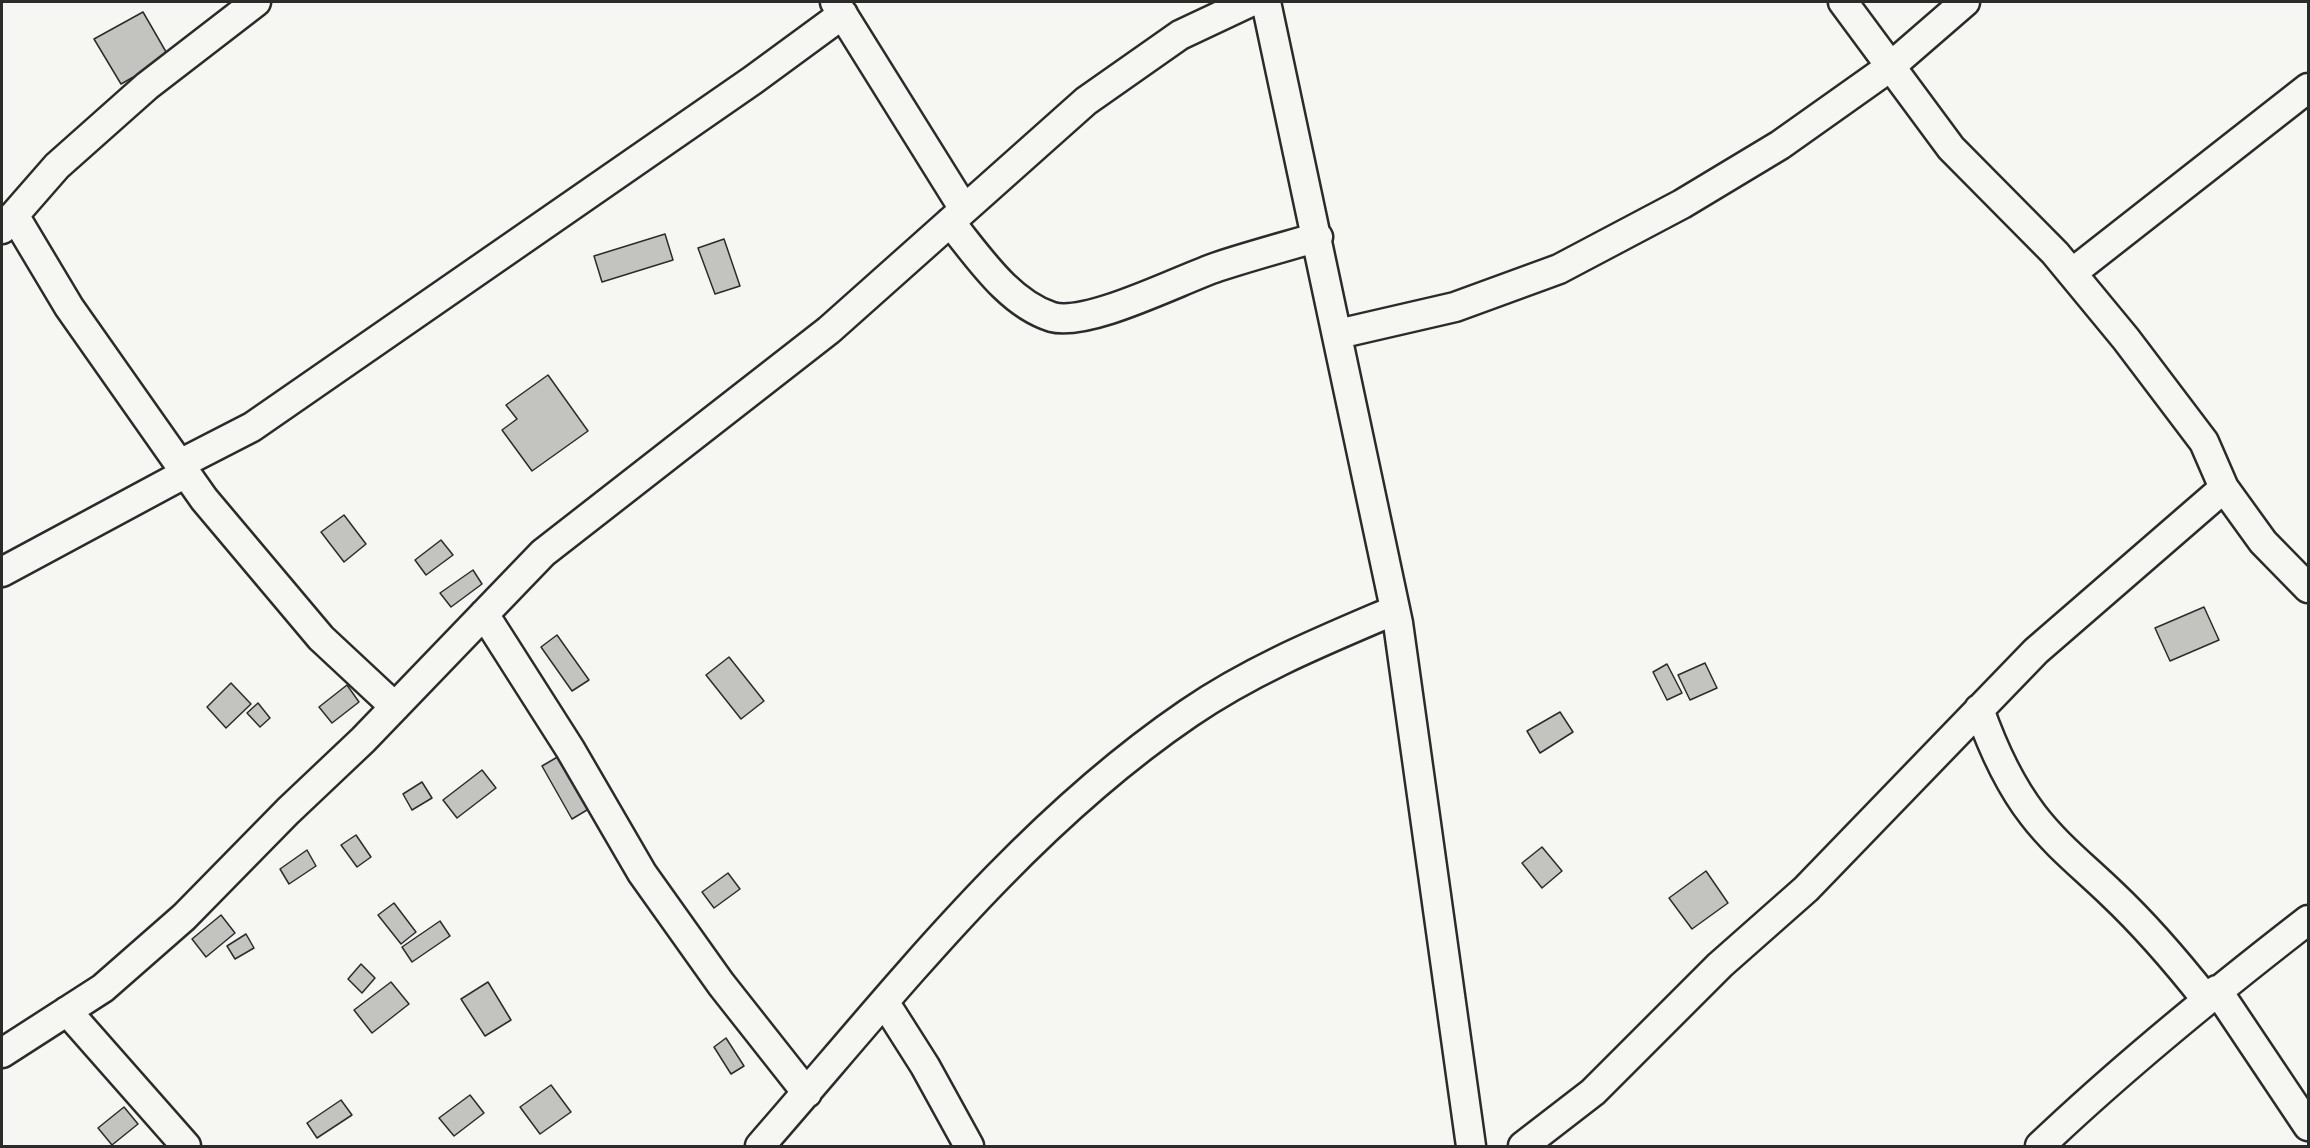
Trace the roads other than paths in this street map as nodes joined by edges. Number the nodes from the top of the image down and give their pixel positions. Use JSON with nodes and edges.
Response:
{"nodes":[{"id":1,"x":256,"y":2,"type":"edge"},
{"id":2,"x":1250,"y":2,"type":"edge"},
{"id":3,"x":1266,"y":2,"type":"edge"},
{"id":4,"x":1843,"y":2,"type":"edge"},
{"id":5,"x":1965,"y":2,"type":"edge"},
{"id":6,"x":839,"y":8,"type":"edge"},
{"id":7,"x":1890,"y":67,"type":"junction"},
{"id":8,"x":2308,"y":88,"type":"edge"},
{"id":9,"x":957,"y":216,"type":"junction"},
{"id":10,"x":8,"y":222,"type":"edge"},
{"id":11,"x":1318,"y":237,"type":"junction"},
{"id":12,"x":2072,"y":273,"type":"junction"},
{"id":13,"x":1338,"y":334,"type":"junction"},
{"id":14,"x":183,"y":469,"type":"junction"},
{"id":15,"x":2224,"y":488,"type":"junction"},
{"id":16,"x":2,"y":572,"type":"edge"},
{"id":17,"x":2308,"y":588,"type":"edge"},
{"id":18,"x":1395,"y":610,"type":"junction"},
{"id":19,"x":484,"y":614,"type":"junction"},
{"id":20,"x":395,"y":707,"type":"junction"},
{"id":21,"x":1979,"y":709,"type":"junction"},
{"id":22,"x":2308,"y":920,"type":"edge"},
{"id":23,"x":2211,"y":995,"type":"junction"},
{"id":24,"x":885,"y":1003,"type":"junction"},
{"id":25,"x":67,"y":1011,"type":"junction"},
{"id":26,"x":2,"y":1053,"type":"edge"},
{"id":27,"x":807,"y":1093,"type":"junction"},
{"id":28,"x":2308,"y":1126,"type":"edge"},
{"id":29,"x":177,"y":1144,"type":"edge"},
{"id":30,"x":760,"y":1146,"type":"edge"},
{"id":31,"x":969,"y":1146,"type":"edge"},
{"id":32,"x":1471,"y":1146,"type":"edge"},
{"id":33,"x":1523,"y":1146,"type":"edge"},
{"id":34,"x":2040,"y":1146,"type":"edge"}],
"edges":[{"from":1,"to":10,"type":"street"},
{"from":2,"to":9,"type":"street"},
{"from":3,"to":11,"type":"street"},
{"from":4,"to":7,"type":"street"},
{"from":5,"to":7,"type":"street"},
{"from":6,"to":9,"type":"street"},
{"from":6,"to":14,"type":"street"},
{"from":7,"to":12,"type":"street"},
{"from":7,"to":13,"type":"street"},
{"from":8,"to":12,"type":"street"},
{"from":9,"to":11,"type":"street"},
{"from":9,"to":19,"type":"street"},
{"from":10,"to":14,"type":"street"},
{"from":11,"to":13,"type":"street"},
{"from":12,"to":15,"type":"street"},
{"from":13,"to":18,"type":"street"},
{"from":14,"to":16,"type":"street"},
{"from":14,"to":20,"type":"street"},
{"from":15,"to":17,"type":"street"},
{"from":15,"to":21,"type":"street"},
{"from":18,"to":24,"type":"street"},
{"from":18,"to":32,"type":"street"},
{"from":19,"to":20,"type":"street"},
{"from":19,"to":27,"type":"street"},
{"from":20,"to":25,"type":"street"},
{"from":21,"to":23,"type":"street"},
{"from":21,"to":33,"type":"street"},
{"from":22,"to":23,"type":"street"},
{"from":23,"to":28,"type":"street"},
{"from":23,"to":34,"type":"street"},
{"from":24,"to":27,"type":"street"},
{"from":24,"to":31,"type":"street"},
{"from":25,"to":26,"type":"street"},
{"from":25,"to":29,"type":"street"},
{"from":27,"to":30,"type":"street"}]}
